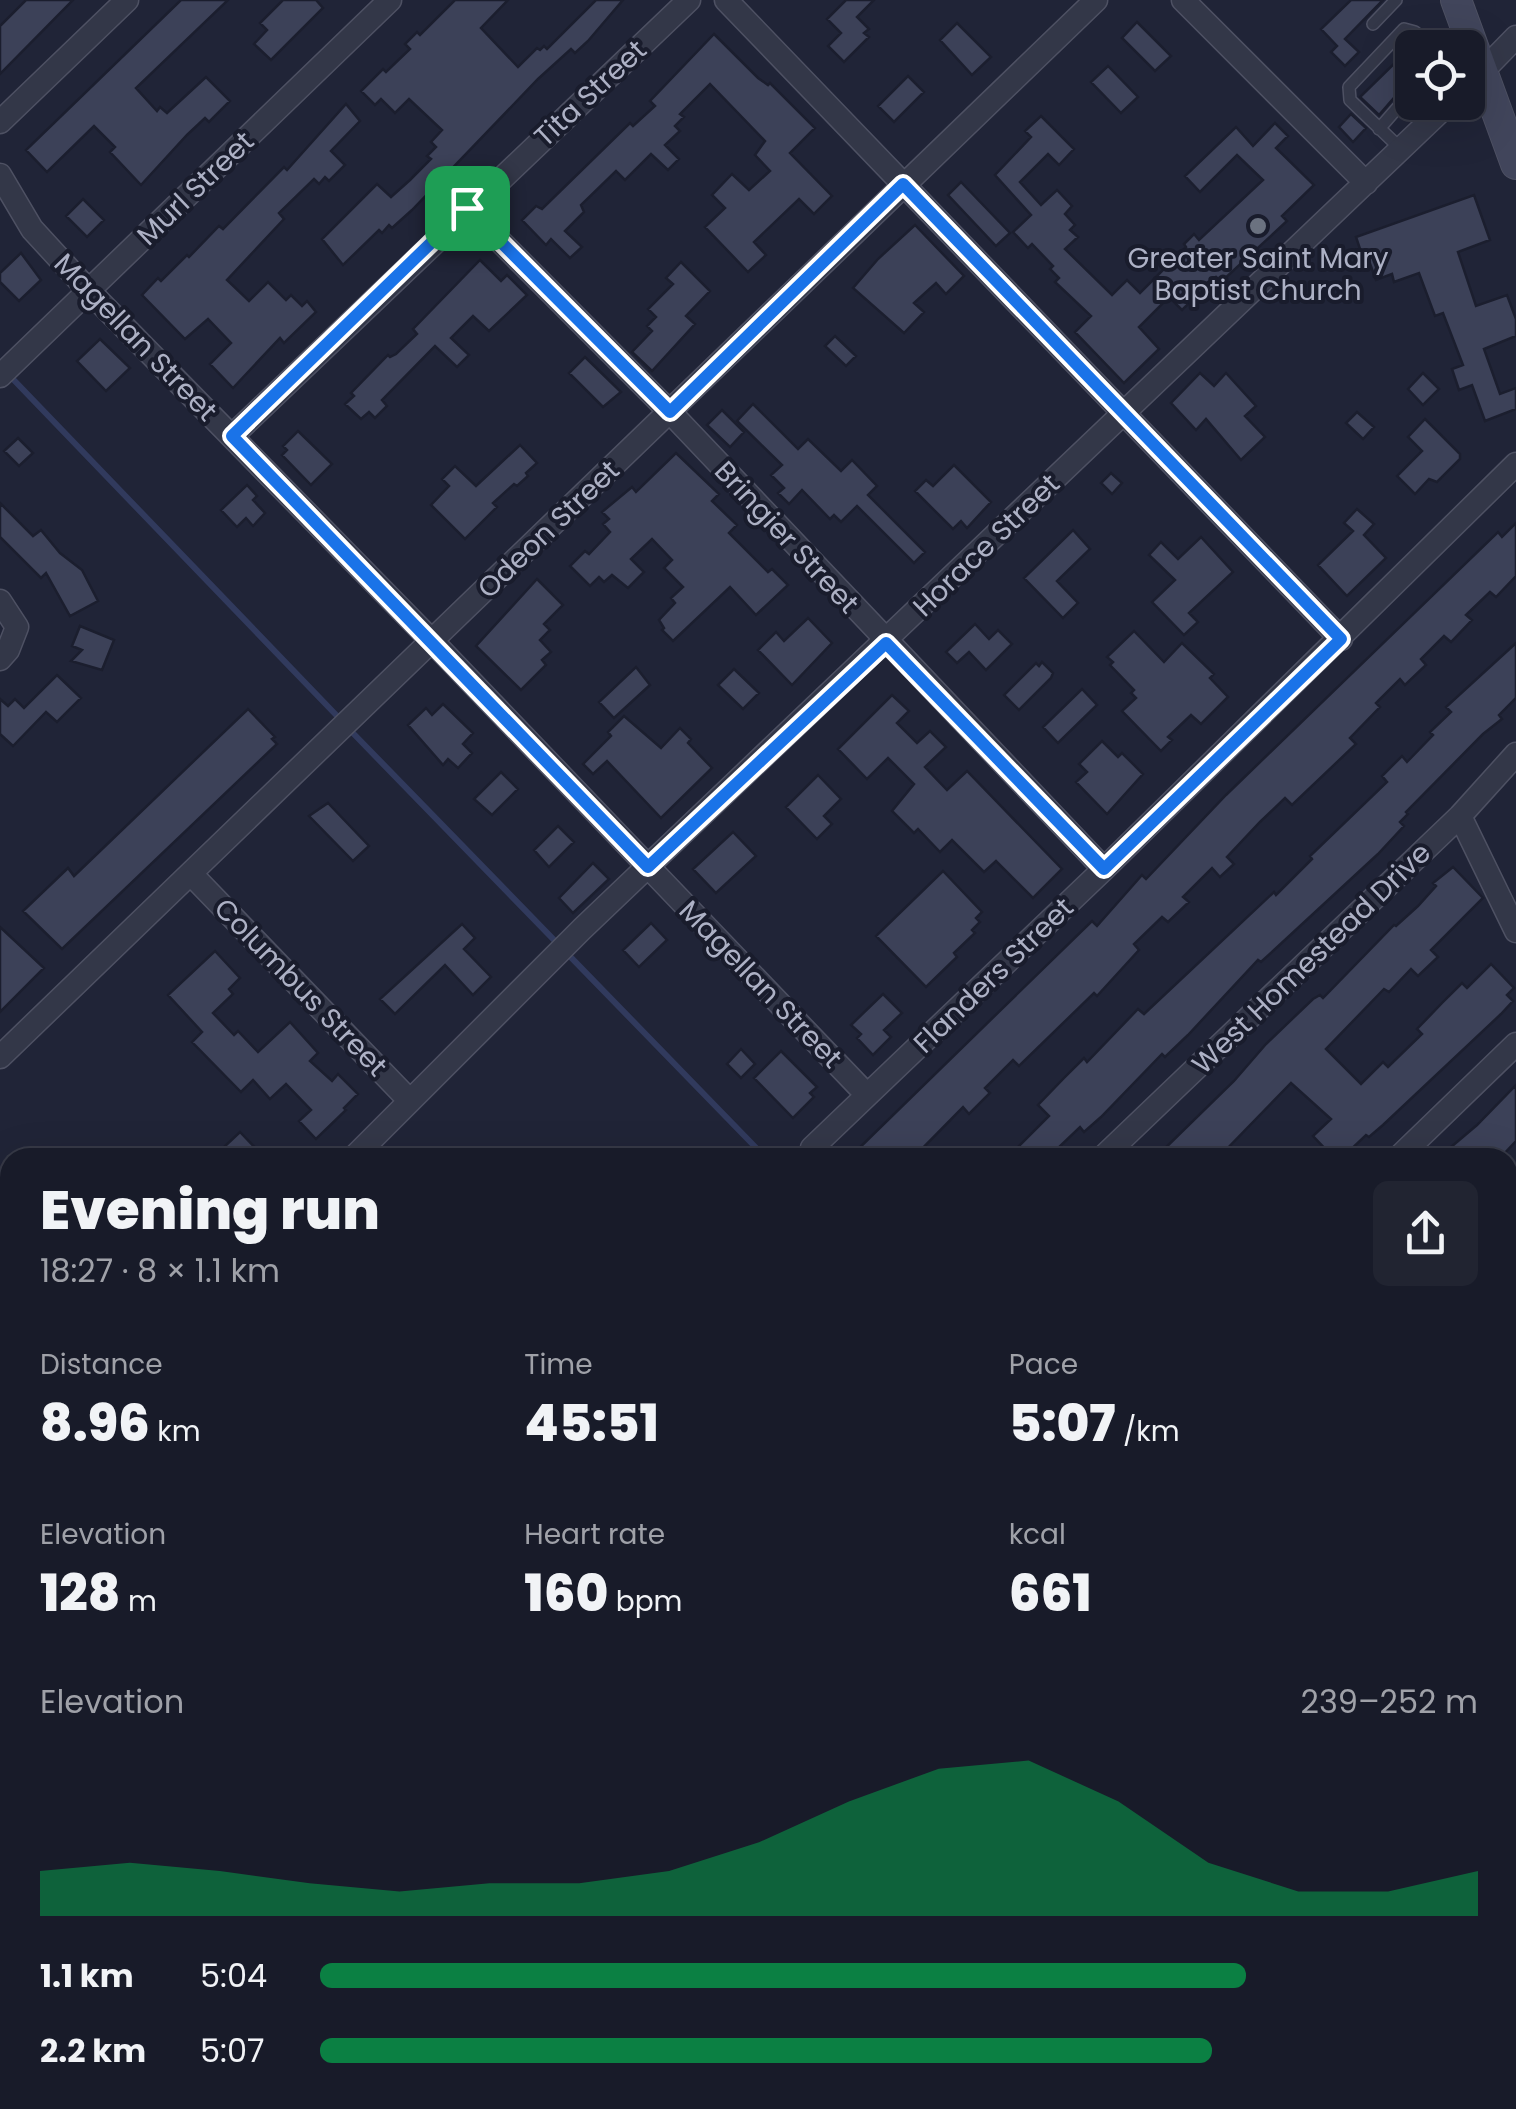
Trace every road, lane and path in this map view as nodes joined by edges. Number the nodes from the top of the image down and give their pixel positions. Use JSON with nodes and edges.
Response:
{"nodes":[{"id":1,"x":127,"y":0,"type":"edge"},
{"id":2,"x":390,"y":0,"type":"edge"},
{"id":3,"x":688,"y":0,"type":"edge"},
{"id":4,"x":726,"y":0,"type":"edge"},
{"id":5,"x":1096,"y":0,"type":"edge"},
{"id":6,"x":1182,"y":0,"type":"edge"},
{"id":7,"x":1456,"y":0,"type":"edge"},
{"id":8,"x":1392,"y":4,"type":"edge"},
{"id":9,"x":1373,"y":24,"type":"dead end"},
{"id":10,"x":1467,"y":29,"type":"edge"},
{"id":11,"x":1404,"y":30,"type":"edge"},
{"id":12,"x":1516,"y":37,"type":"edge"},
{"id":13,"x":1395,"y":40,"type":"edge"},
{"id":14,"x":1485,"y":69,"type":"edge"},
{"id":15,"x":1485,"y":100,"type":"edge"},
{"id":16,"x":1395,"y":111,"type":"edge"},
{"id":17,"x":1431,"y":120,"type":"edge"},
{"id":18,"x":0,"y":122,"type":"edge"},
{"id":19,"x":1379,"y":128,"type":"junction"},
{"id":20,"x":1401,"y":149,"type":"junction"},
{"id":21,"x":1516,"y":164,"type":"edge"},
{"id":22,"x":0,"y":174,"type":"edge"},
{"id":23,"x":1366,"y":183,"type":"junction"},
{"id":24,"x":903,"y":184,"type":"junction"},
{"id":25,"x":467,"y":208,"type":"junction"},
{"id":26,"x":89,"y":291,"type":"junction"},
{"id":27,"x":0,"y":376,"type":"edge"},
{"id":28,"x":1124,"y":411,"type":"junction"},
{"id":29,"x":670,"y":412,"type":"junction"},
{"id":30,"x":232,"y":436,"type":"junction"},
{"id":31,"x":1516,"y":464,"type":"edge"},
{"id":32,"x":0,"y":601,"type":"edge"},
{"id":33,"x":1341,"y":639,"type":"junction"},
{"id":34,"x":432,"y":641,"type":"junction"},
{"id":35,"x":886,"y":643,"type":"junction"},
{"id":36,"x":0,"y":659,"type":"edge"},
{"id":37,"x":1516,"y":754,"type":"edge"},
{"id":38,"x":1460,"y":816,"type":"junction"},
{"id":39,"x":648,"y":867,"type":"junction"},
{"id":40,"x":1104,"y":869,"type":"junction"},
{"id":41,"x":191,"y":874,"type":"junction"},
{"id":42,"x":1516,"y":931,"type":"edge"},
{"id":43,"x":1516,"y":1044,"type":"edge"},
{"id":44,"x":0,"y":1058,"type":"edge"},
{"id":45,"x":867,"y":1094,"type":"junction"},
{"id":46,"x":410,"y":1101,"type":"junction"},
{"id":47,"x":363,"y":1148,"type":"edge"},
{"id":48,"x":812,"y":1148,"type":"dead end"},
{"id":49,"x":1112,"y":1148,"type":"edge"},
{"id":50,"x":1408,"y":1148,"type":"edge"}],
"edges":[{"from":1,"to":18,"type":"street"},
{"from":2,"to":26,"type":"street","name":"Murl Street"},
{"from":3,"to":25,"type":"street","name":"Tita Street"},
{"from":4,"to":24,"type":"street"},
{"from":5,"to":24,"type":"street","name":"Odeon Street"},
{"from":6,"to":23,"type":"street"},
{"from":7,"to":10,"type":"main road"},
{"from":8,"to":9,"type":"lane"},
{"from":8,"to":11,"type":"lane"},
{"from":12,"to":14,"type":"street"},
{"from":13,"to":19,"type":"lane"},
{"from":15,"to":21,"type":"main road"},
{"from":16,"to":19,"type":"lane"},
{"from":17,"to":20,"type":"street","name":"Horace Street"},
{"from":19,"to":20,"type":"lane"},
{"from":20,"to":23,"type":"street","name":"Horace Street"},
{"from":22,"to":26,"type":"street","name":"Magellan Street"},
{"from":23,"to":28,"type":"street","name":"Horace Street"},
{"from":24,"to":28,"type":"street"},
{"from":24,"to":29,"type":"street","name":"Odeon Street"},
{"from":25,"to":29,"type":"street","name":"Bringier Street"},
{"from":25,"to":30,"type":"street","name":"Tita Street"},
{"from":26,"to":27,"type":"street","name":"Murl Street"},
{"from":26,"to":30,"type":"street","name":"Magellan Street"},
{"from":28,"to":33,"type":"street"},
{"from":28,"to":35,"type":"street","name":"Horace Street"},
{"from":29,"to":34,"type":"street","name":"Odeon Street"},
{"from":29,"to":35,"type":"street","name":"Bringier Street"},
{"from":30,"to":34,"type":"street","name":"Magellan Street"},
{"from":31,"to":33,"type":"street","name":"Flanders Street"},
{"from":32,"to":36,"type":"street"},
{"from":33,"to":40,"type":"street","name":"Flanders Street"},
{"from":34,"to":39,"type":"street","name":"Magellan Street"},
{"from":34,"to":41,"type":"street","name":"Odeon Street"},
{"from":35,"to":39,"type":"street","name":"Horace Street"},
{"from":35,"to":40,"type":"street","name":"Bringier Street"},
{"from":37,"to":38,"type":"street","name":"West Homestead Drive"},
{"from":38,"to":42,"type":"street"},
{"from":38,"to":49,"type":"street","name":"West Homestead Drive"},
{"from":39,"to":45,"type":"street","name":"Magellan Street"},
{"from":39,"to":46,"type":"street","name":"Horace Street"},
{"from":40,"to":45,"type":"street","name":"Flanders Street"},
{"from":41,"to":44,"type":"street","name":"Odeon Street"},
{"from":41,"to":46,"type":"street","name":"Columbus Street"},
{"from":43,"to":50,"type":"street"},
{"from":45,"to":48,"type":"street","name":"Flanders Street"},
{"from":46,"to":47,"type":"street","name":"Horace Street"}]}
